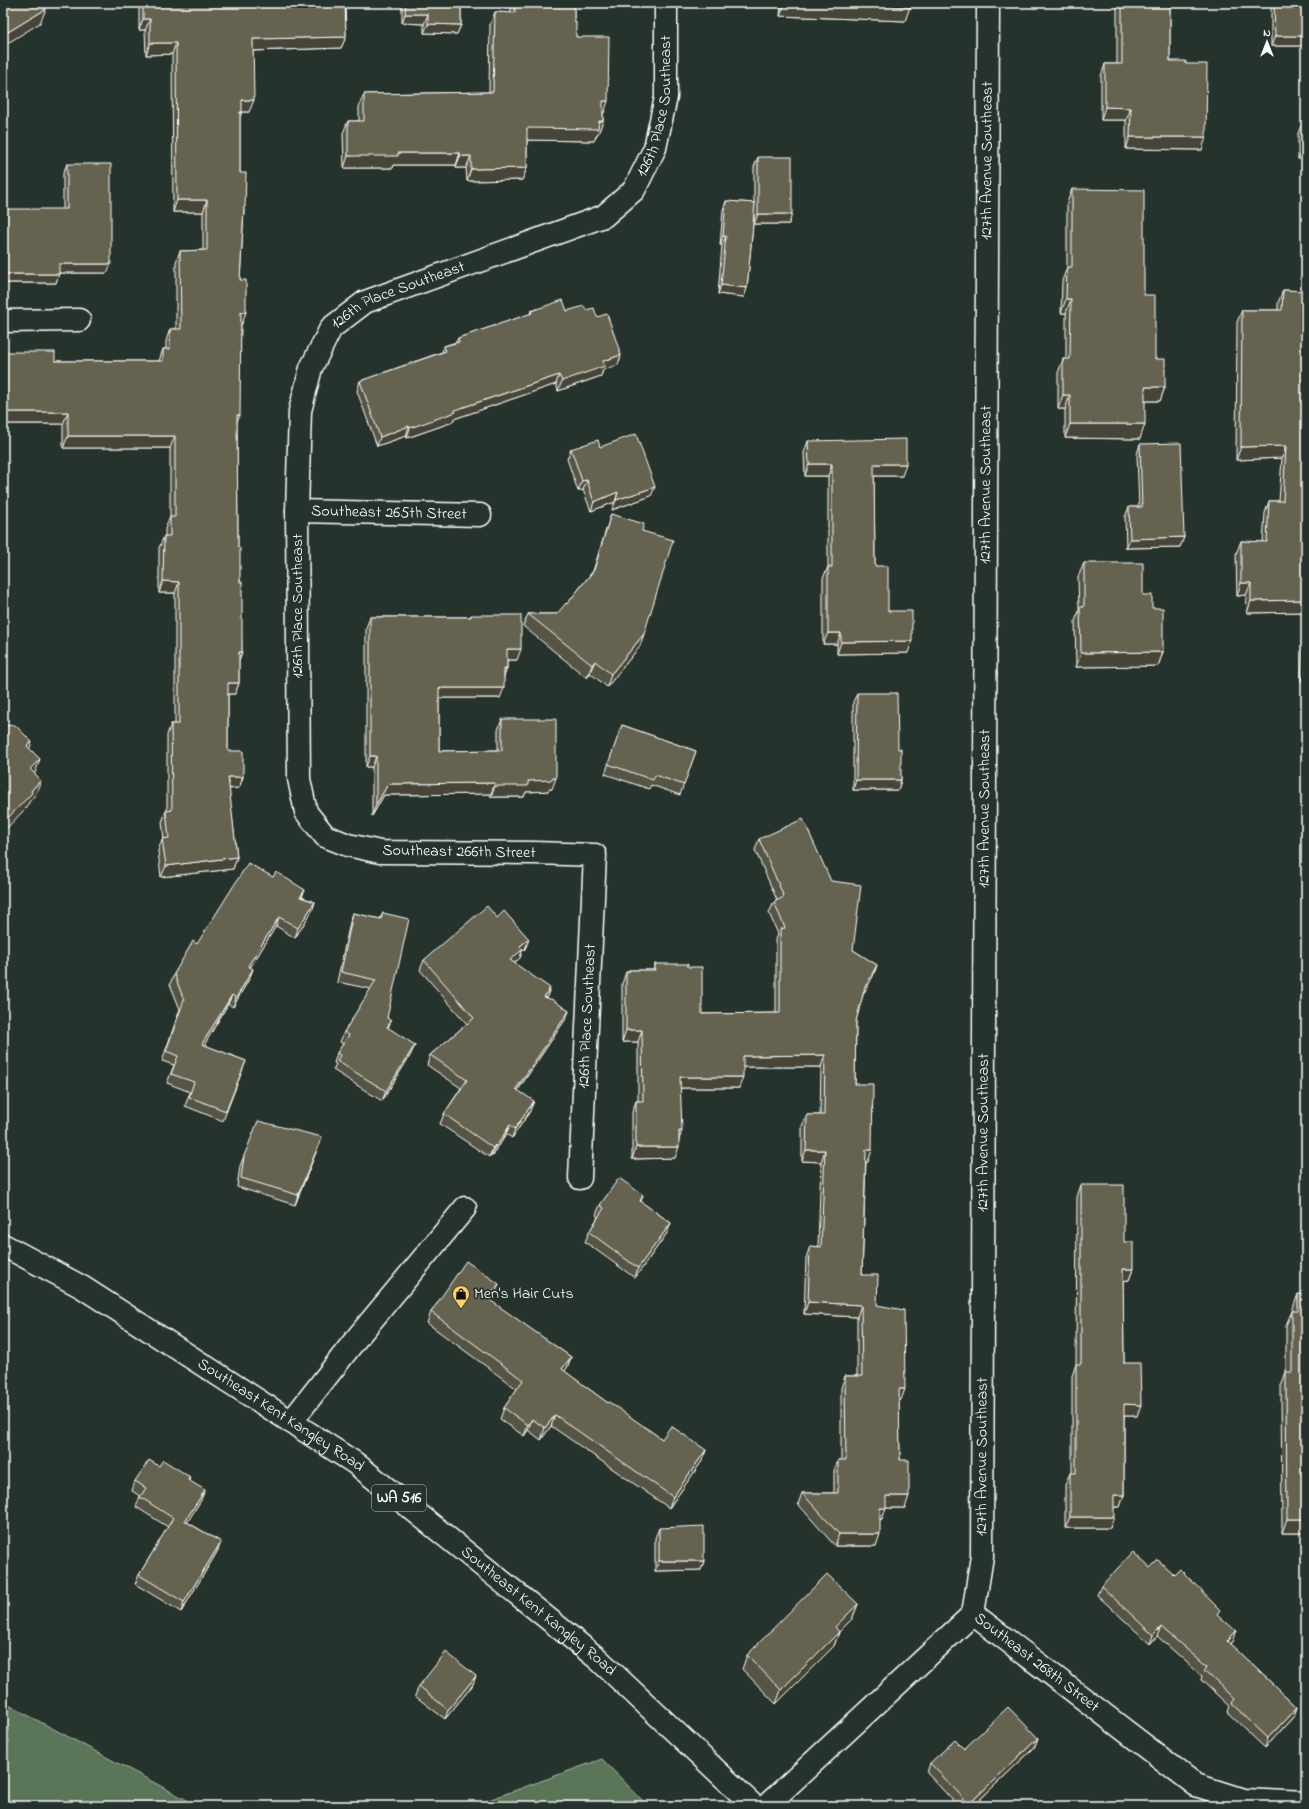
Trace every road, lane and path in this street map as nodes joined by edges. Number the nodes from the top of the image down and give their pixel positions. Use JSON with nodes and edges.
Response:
{"nodes":[{"id":1,"x":666,"y":3,"type":"edge"},
{"id":2,"x":988,"y":3,"type":"edge"},
{"id":3,"x":79,"y":320,"type":"dead end"},
{"id":4,"x":3,"y":321,"type":"edge"},
{"id":5,"x":298,"y":511,"type":"junction"},
{"id":6,"x":480,"y":515,"type":"dead end"},
{"id":7,"x":325,"y":836,"type":"joint"},
{"id":8,"x":595,"y":855,"type":"joint"},
{"id":9,"x":580,"y":1178,"type":"dead end"},
{"id":10,"x":465,"y":1208,"type":"dead end"},
{"id":11,"x":3,"y":1245,"type":"edge"},
{"id":12,"x":291,"y":1422,"type":"junction"},
{"id":13,"x":973,"y":1614,"type":"junction"},
{"id":14,"x":1306,"y":1803,"type":"edge"},
{"id":15,"x":754,"y":1806,"type":"edge"},
{"id":16,"x":766,"y":1806,"type":"edge"}],
"edges":[{"from":1,"to":5,"type":"street","name":"126th Place Southeast"},
{"from":2,"to":13,"type":"street","name":"127th Avenue Southeast"},
{"from":3,"to":4,"type":"street"},
{"from":5,"to":6,"type":"street","name":"Southeast 265th Street"},
{"from":5,"to":7,"type":"street","name":"126th Place Southeast"},
{"from":7,"to":8,"type":"street","name":"Southeast 266th Street"},
{"from":8,"to":9,"type":"street","name":"126th Place Southeast"},
{"from":10,"to":12,"type":"street"},
{"from":11,"to":12,"type":"street","name":"Southeast Kent Kangley Road","number":"WA 516"},
{"from":12,"to":15,"type":"street","name":"Southeast Kent Kangley Road","number":"WA 516"},
{"from":13,"to":14,"type":"street","name":"Southeast 268th Street"},
{"from":13,"to":16,"type":"street","name":"Southeast 268th Street"}]}
